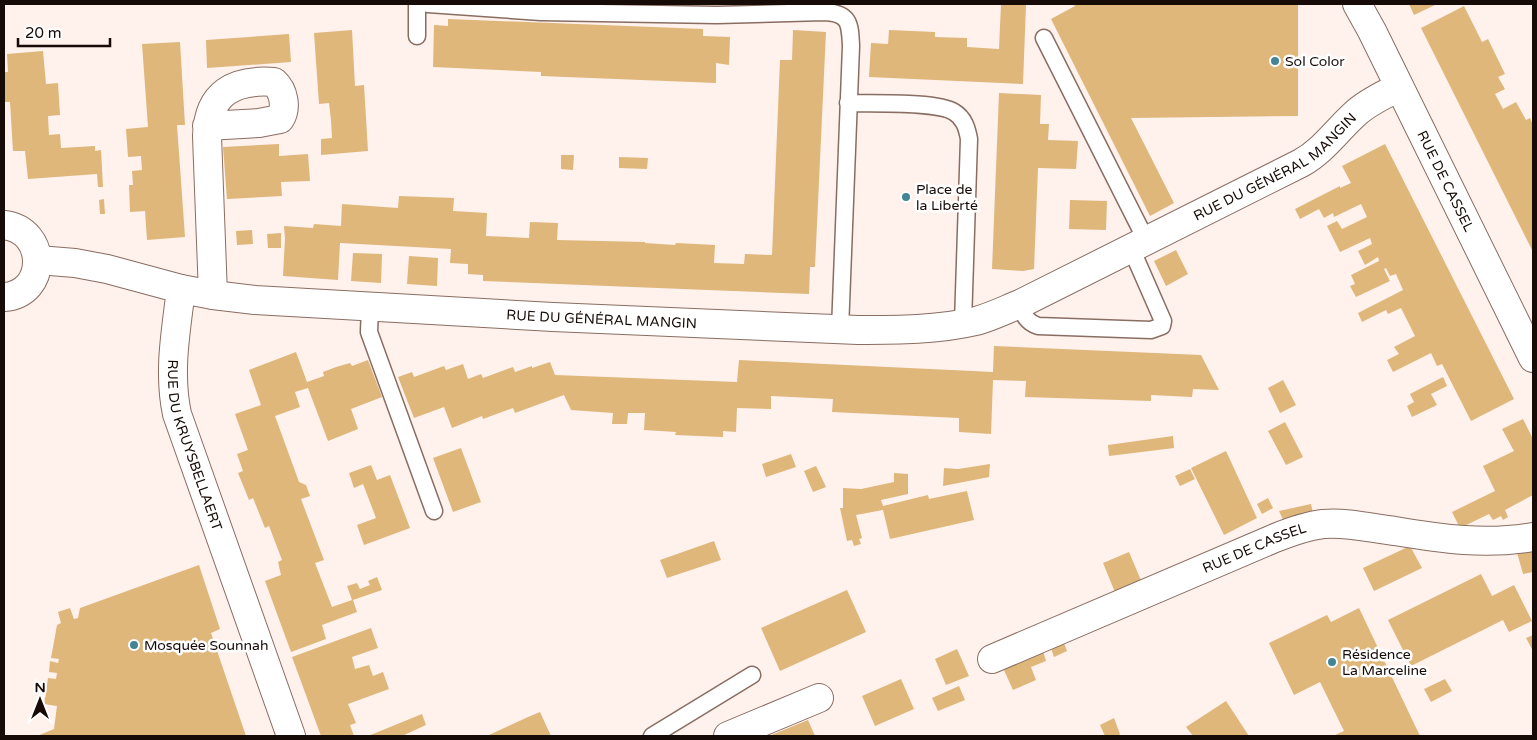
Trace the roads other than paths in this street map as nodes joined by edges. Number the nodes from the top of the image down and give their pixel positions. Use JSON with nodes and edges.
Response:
{"nodes":[{"id":1,"x":417,"y":4,"type":"edge"},
{"id":2,"x":428,"y":4,"type":"edge"},
{"id":3,"x":1357,"y":4,"type":"edge"},
{"id":4,"x":417,"y":36,"type":"dead end"},
{"id":5,"x":1044,"y":38,"type":"dead end"},
{"id":6,"x":1399,"y":87,"type":"junction"},
{"id":7,"x":848,"y":103,"type":"junction"},
{"id":8,"x":207,"y":126,"type":"dead end"},
{"id":9,"x":4,"y":225,"type":"edge"},
{"id":10,"x":1139,"y":244,"type":"junction"},
{"id":11,"x":38,"y":260,"type":"junction"},
{"id":12,"x":181,"y":289,"type":"junction"},
{"id":13,"x":213,"y":295,"type":"junction"},
{"id":14,"x":4,"y":298,"type":"edge"},
{"id":15,"x":1020,"y":304,"type":"junction"},
{"id":16,"x":370,"y":307,"type":"junction"},
{"id":17,"x":963,"y":323,"type":"junction"},
{"id":18,"x":840,"y":330,"type":"junction"},
{"id":19,"x":1533,"y":358,"type":"edge"},
{"id":20,"x":434,"y":511,"type":"dead end"},
{"id":21,"x":1533,"y":537,"type":"edge"},
{"id":22,"x":992,"y":659,"type":"dead end"},
{"id":23,"x":752,"y":676,"type":"dead end"},
{"id":24,"x":819,"y":698,"type":"dead end"},
{"id":25,"x":290,"y":736,"type":"edge"},
{"id":26,"x":652,"y":736,"type":"edge"},
{"id":27,"x":728,"y":736,"type":"edge"}],
"edges":[{"from":1,"to":4,"type":"lane"},
{"from":2,"to":7,"type":"lane"},
{"from":3,"to":6,"type":"street","name":"RUE DE CASSEL"},
{"from":5,"to":10,"type":"lane"},
{"from":6,"to":10,"type":"street","name":"RUE DU GÉNÉRAL MANGIN"},
{"from":6,"to":19,"type":"street","name":"RUE DE CASSEL"},
{"from":7,"to":17,"type":"lane"},
{"from":7,"to":18,"type":"lane"},
{"from":8,"to":13,"type":"street"},
{"from":9,"to":11,"type":"street"},
{"from":10,"to":15,"type":"street","name":"RUE DU GÉNÉRAL MANGIN"},
{"from":10,"to":15,"type":"lane"},
{"from":11,"to":12,"type":"street"},
{"from":11,"to":14,"type":"street"},
{"from":12,"to":13,"type":"street","name":"RUE DU GÉNÉRAL MANGIN"},
{"from":12,"to":25,"type":"street","name":"RUE DU KRUYSBELLAERT"},
{"from":13,"to":16,"type":"street","name":"RUE DU GÉNÉRAL MANGIN"},
{"from":15,"to":17,"type":"street","name":"RUE DU GÉNÉRAL MANGIN"},
{"from":16,"to":18,"type":"street","name":"RUE DU GÉNÉRAL MANGIN"},
{"from":16,"to":20,"type":"lane"},
{"from":17,"to":18,"type":"street","name":"RUE DU GÉNÉRAL MANGIN"},
{"from":21,"to":22,"type":"street","name":"RUE DE CASSEL"},
{"from":23,"to":26,"type":"lane"},
{"from":24,"to":27,"type":"street"}]}
